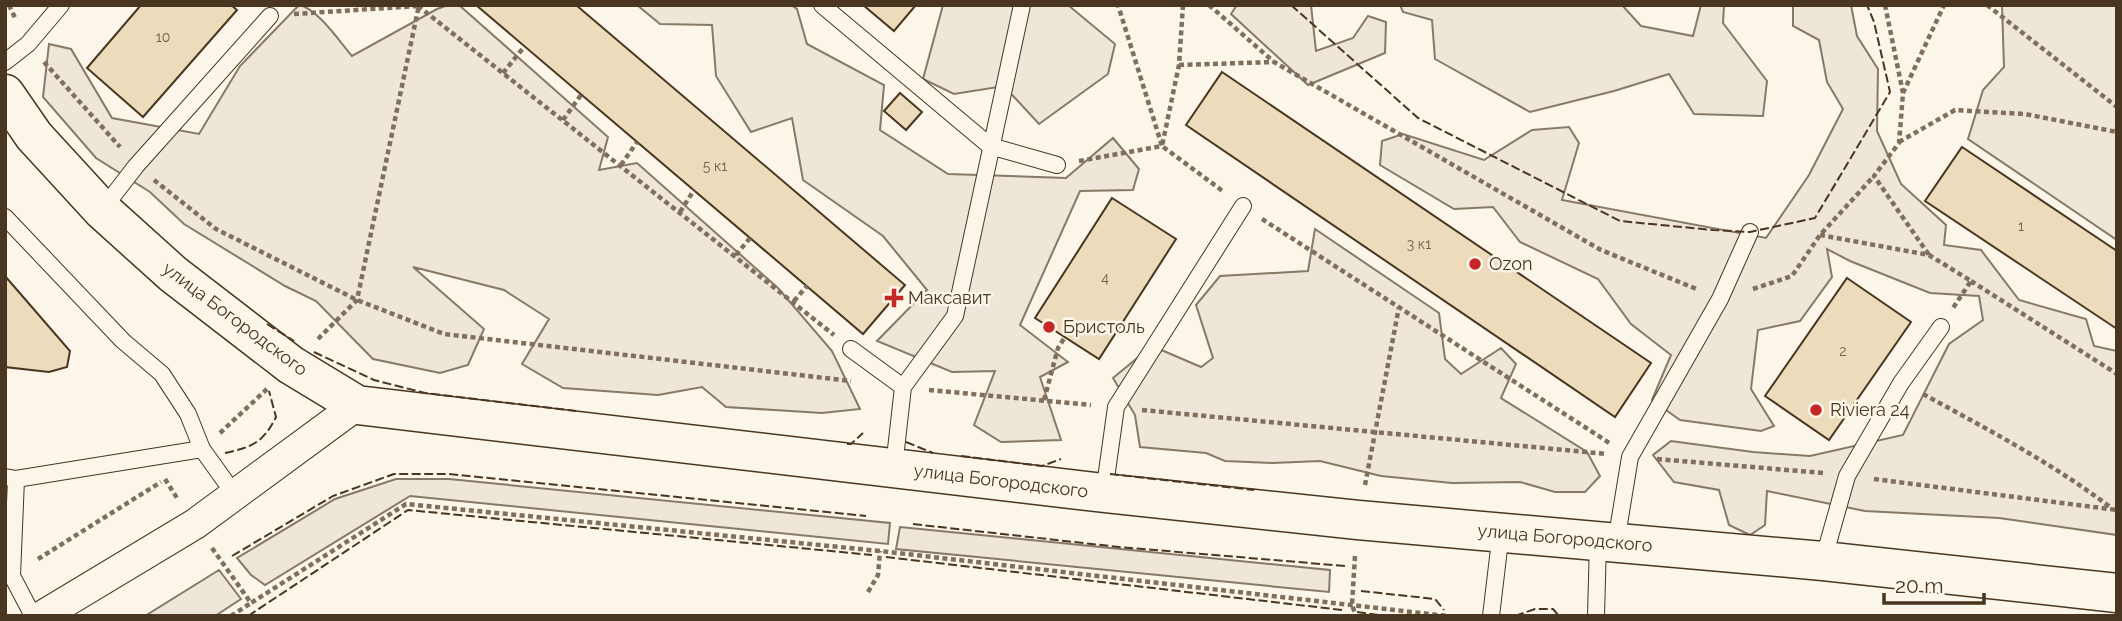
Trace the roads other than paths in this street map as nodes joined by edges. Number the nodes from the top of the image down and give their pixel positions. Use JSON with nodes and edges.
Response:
{"nodes":[{"id":1,"x":61,"y":5,"type":"edge"},
{"id":2,"x":822,"y":5,"type":"edge"},
{"id":3,"x":1022,"y":5,"type":"edge"},
{"id":4,"x":270,"y":16,"type":"road end"},
{"id":5,"x":5,"y":62,"type":"edge"},
{"id":6,"x":5,"y":94,"type":"edge"},
{"id":7,"x":990,"y":146,"type":"junction"},
{"id":8,"x":1057,"y":165,"type":"road end"},
{"id":9,"x":1243,"y":206,"type":"road end"},
{"id":10,"x":102,"y":209,"type":"junction"},
{"id":11,"x":5,"y":217,"type":"edge"},
{"id":12,"x":1751,"y":232,"type":"dead end"},
{"id":13,"x":1941,"y":327,"type":"road end"},
{"id":14,"x":851,"y":349,"type":"road end"},
{"id":15,"x":903,"y":387,"type":"junction"},
{"id":16,"x":357,"y":405,"type":"junction"},
{"id":17,"x":202,"y":449,"type":"junction"},
{"id":18,"x":894,"y":467,"type":"junction"},
{"id":19,"x":11,"y":478,"type":"edge"},
{"id":20,"x":1104,"y":493,"type":"junction"},
{"id":21,"x":235,"y":495,"type":"junction"},
{"id":22,"x":1501,"y":532,"type":"junction"},
{"id":23,"x":1607,"y":542,"type":"junction"},
{"id":24,"x":1823,"y":561,"type":"junction"},
{"id":25,"x":2117,"y":593,"type":"edge"},
{"id":26,"x":33,"y":616,"type":"edge"},
{"id":27,"x":42,"y":616,"type":"edge"},
{"id":28,"x":1491,"y":616,"type":"edge"},
{"id":29,"x":1596,"y":616,"type":"edge"}],
"edges":[{"from":1,"to":5,"type":"lane"},
{"from":2,"to":7,"type":"lane"},
{"from":3,"to":7,"type":"lane"},
{"from":4,"to":10,"type":"lane"},
{"from":6,"to":10,"type":"street","name":"улица Богородского"},
{"from":7,"to":8,"type":"lane"},
{"from":7,"to":15,"type":"lane"},
{"from":9,"to":20,"type":"lane"},
{"from":10,"to":16,"type":"street","name":"улица Богородского"},
{"from":11,"to":17,"type":"lane"},
{"from":12,"to":23,"type":"lane"},
{"from":13,"to":24,"type":"lane"},
{"from":14,"to":15,"type":"lane"},
{"from":15,"to":18,"type":"lane"},
{"from":16,"to":18,"type":"street","name":"улица Богородского"},
{"from":16,"to":21,"type":"street"},
{"from":17,"to":19,"type":"lane"},
{"from":17,"to":21,"type":"lane"},
{"from":18,"to":20,"type":"street","name":"улица Богородского"},
{"from":19,"to":26,"type":"lane"},
{"from":20,"to":22,"type":"street","name":"улица Богородского"},
{"from":21,"to":27,"type":"street"},
{"from":22,"to":23,"type":"street","name":"улица Богородского"},
{"from":22,"to":28,"type":"lane"},
{"from":23,"to":24,"type":"street","name":"улица Богородского"},
{"from":23,"to":29,"type":"lane"},
{"from":24,"to":25,"type":"street","name":"улица Богородского"}]}
